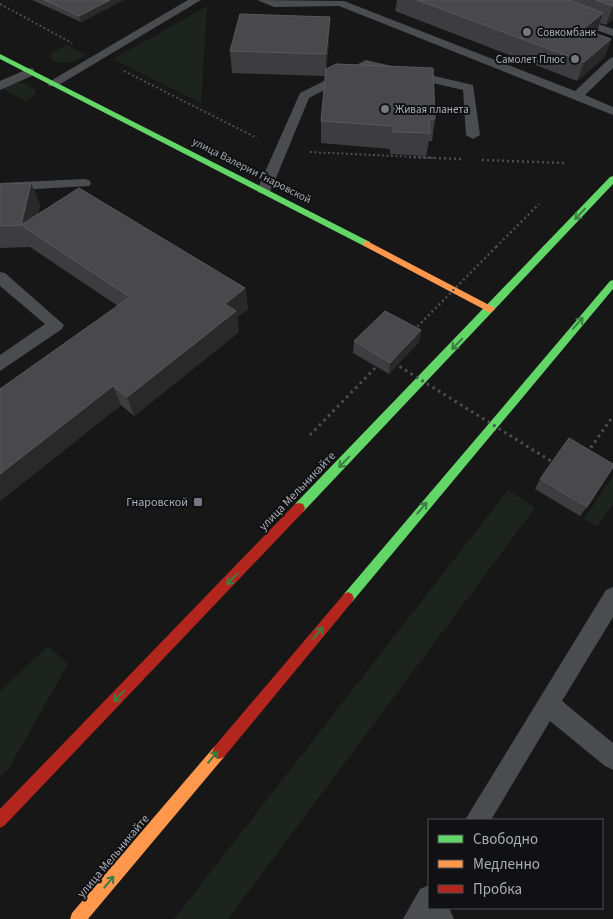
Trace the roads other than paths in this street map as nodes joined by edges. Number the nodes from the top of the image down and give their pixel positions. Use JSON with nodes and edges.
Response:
{"nodes":[{"id":1,"x":196,"y":0,"type":"edge"},
{"id":2,"x":262,"y":0,"type":"edge"},
{"id":3,"x":340,"y":1,"type":"edge"},
{"id":4,"x":566,"y":16,"type":"edge"},
{"id":5,"x":613,"y":33,"type":"edge"},
{"id":6,"x":0,"y":56,"type":"edge"},
{"id":7,"x":613,"y":61,"type":"edge"},
{"id":8,"x":30,"y":72,"type":"junction"},
{"id":9,"x":54,"y":83,"type":"junction"},
{"id":10,"x":0,"y":86,"type":"edge"},
{"id":11,"x":577,"y":96,"type":"junction"},
{"id":12,"x":613,"y":111,"type":"edge"},
{"id":13,"x":473,"y":135,"type":"dead end"},
{"id":14,"x":613,"y":179,"type":"edge"},
{"id":15,"x":84,"y":183,"type":"dead end"},
{"id":16,"x":0,"y":187,"type":"edge"},
{"id":17,"x":264,"y":190,"type":"junction"},
{"id":18,"x":0,"y":277,"type":"edge"},
{"id":19,"x":613,"y":283,"type":"edge"},
{"id":20,"x":490,"y":309,"type":"junction"},
{"id":21,"x":0,"y":364,"type":"edge"},
{"id":22,"x":613,"y":597,"type":"edge"},
{"id":23,"x":548,"y":704,"type":"junction"},
{"id":24,"x":613,"y":758,"type":"edge"},
{"id":25,"x":478,"y":819,"type":"edge"},
{"id":26,"x":0,"y":820,"type":"edge"},
{"id":27,"x":78,"y":919,"type":"edge"}],
"edges":[{"from":1,"to":9,"type":"lane"},
{"from":2,"to":3,"type":"lane"},
{"from":3,"to":11,"type":"lane"},
{"from":4,"to":5,"type":"lane"},
{"from":6,"to":8,"type":"main road","name":"улица Валерии Гнаровской"},
{"from":7,"to":11,"type":"lane"},
{"from":8,"to":9,"type":"main road","name":"улица Валерии Гнаровской"},
{"from":8,"to":10,"type":"lane"},
{"from":9,"to":17,"type":"main road","name":"улица Валерии Гнаровской"},
{"from":11,"to":12,"type":"lane"},
{"from":13,"to":17,"type":"lane"},
{"from":14,"to":20,"type":"main road","name":"улица Мельникайте","one_way":true},
{"from":15,"to":16,"type":"lane"},
{"from":17,"to":20,"type":"main road","name":"улица Валерии Гнаровской"},
{"from":18,"to":21,"type":"lane"},
{"from":27,"to":19,"type":"main road","name":"улица Мельникайте","one_way":true},
{"from":20,"to":26,"type":"main road","name":"улица Мельникайте","one_way":true},
{"from":22,"to":23,"type":"lane"},
{"from":23,"to":24,"type":"lane"},
{"from":23,"to":25,"type":"lane"}]}
